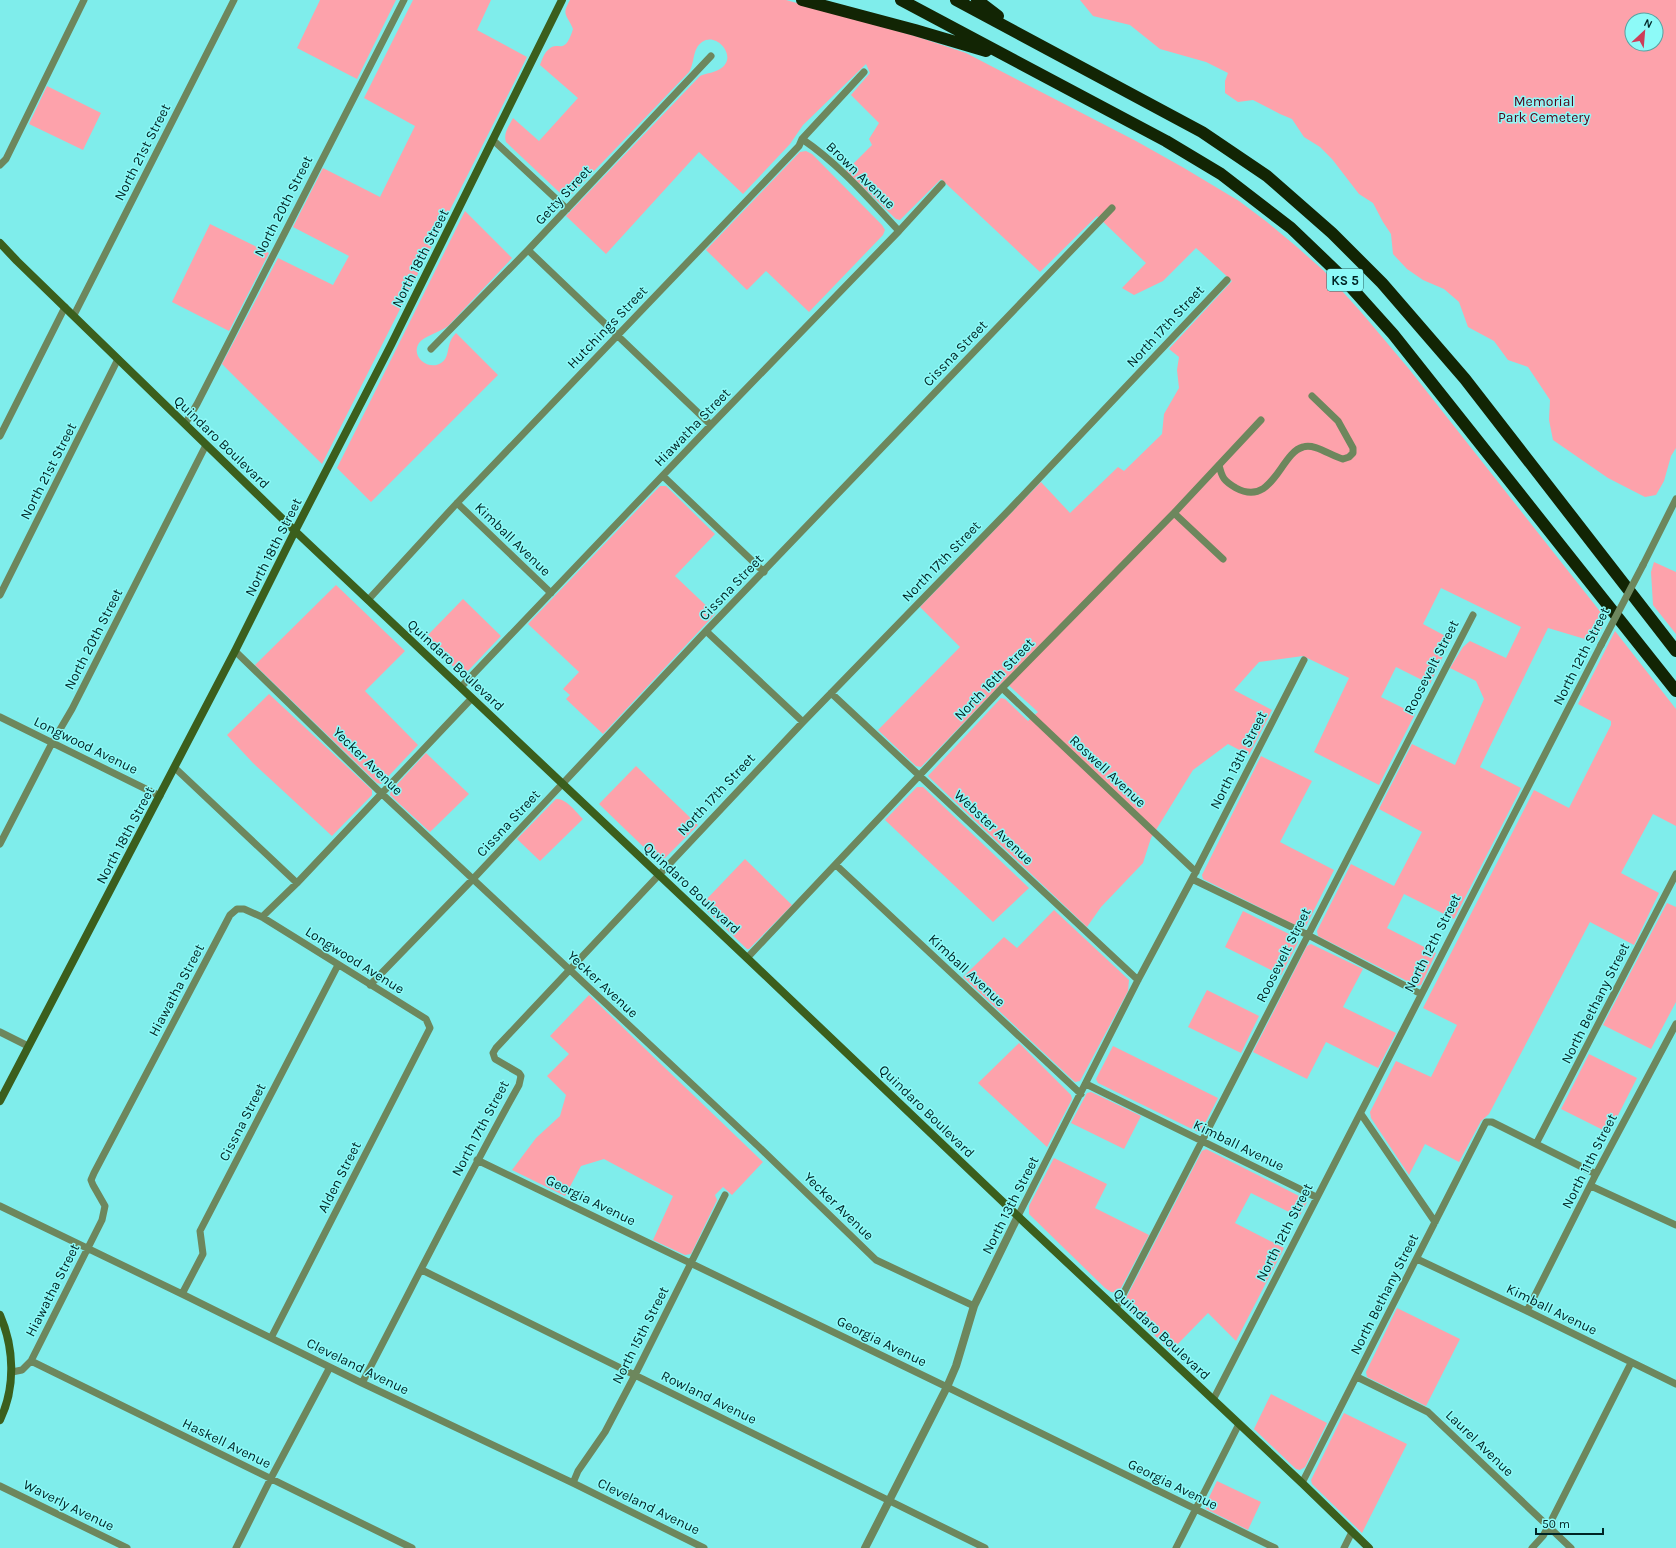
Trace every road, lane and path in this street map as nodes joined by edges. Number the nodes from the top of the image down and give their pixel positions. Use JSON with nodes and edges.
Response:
{"nodes":[{"id":1,"x":84,"y":0,"type":"edge"},
{"id":2,"x":234,"y":0,"type":"edge"},
{"id":3,"x":404,"y":0,"type":"edge"},
{"id":4,"x":562,"y":0,"type":"edge"},
{"id":5,"x":802,"y":0,"type":"edge"},
{"id":6,"x":901,"y":0,"type":"edge"},
{"id":7,"x":956,"y":0,"type":"edge"},
{"id":8,"x":977,"y":0,"type":"edge"},
{"id":9,"x":1022,"y":36,"type":"junction"},
{"id":10,"x":711,"y":56,"type":"dead end"},
{"id":11,"x":1011,"y":59,"type":"junction"},
{"id":12,"x":864,"y":72,"type":"dead end"},
{"id":13,"x":802,"y":139,"type":"junction"},
{"id":14,"x":493,"y":140,"type":"junction"},
{"id":15,"x":0,"y":165,"type":"edge"},
{"id":16,"x":942,"y":184,"type":"dead end"},
{"id":17,"x":1112,"y":208,"type":"dead end"},
{"id":18,"x":567,"y":209,"type":"junction"},
{"id":19,"x":899,"y":231,"type":"junction"},
{"id":20,"x":0,"y":243,"type":"edge"},
{"id":21,"x":528,"y":250,"type":"junction"},
{"id":22,"x":1227,"y":280,"type":"dead end"},
{"id":23,"x":65,"y":307,"type":"junction"},
{"id":24,"x":74,"y":315,"type":"junction"},
{"id":25,"x":617,"y":334,"type":"junction"},
{"id":26,"x":432,"y":349,"type":"dead end"},
{"id":27,"x":118,"y":359,"type":"junction"},
{"id":28,"x":1312,"y":396,"type":"dead end"},
{"id":29,"x":1261,"y":420,"type":"dead end"},
{"id":30,"x":184,"y":424,"type":"junction"},
{"id":31,"x":711,"y":425,"type":"junction"},
{"id":32,"x":0,"y":436,"type":"edge"},
{"id":33,"x":206,"y":445,"type":"junction"},
{"id":34,"x":1219,"y":465,"type":"junction"},
{"id":35,"x":663,"y":476,"type":"junction"},
{"id":36,"x":1676,"y":499,"type":"edge"},
{"id":37,"x":457,"y":503,"type":"junction"},
{"id":38,"x":1174,"y":513,"type":"junction"},
{"id":39,"x":295,"y":531,"type":"junction"},
{"id":40,"x":1223,"y":559,"type":"dead end"},
{"id":41,"x":764,"y":572,"type":"junction"},
{"id":42,"x":551,"y":593,"type":"junction"},
{"id":43,"x":0,"y":595,"type":"edge"},
{"id":44,"x":368,"y":600,"type":"junction"},
{"id":45,"x":1473,"y":615,"type":"dead end"},
{"id":46,"x":706,"y":631,"type":"junction"},
{"id":47,"x":235,"y":651,"type":"junction"},
{"id":48,"x":1676,"y":651,"type":"edge"},
{"id":49,"x":1304,"y":660,"type":"dead end"},
{"id":50,"x":461,"y":687,"type":"junction"},
{"id":51,"x":1002,"y":688,"type":"junction"},
{"id":52,"x":1676,"y":691,"type":"edge"},
{"id":53,"x":831,"y":693,"type":"junction"},
{"id":54,"x":472,"y":698,"type":"junction"},
{"id":55,"x":0,"y":717,"type":"edge"},
{"id":56,"x":803,"y":722,"type":"junction"},
{"id":57,"x":52,"y":743,"type":"junction"},
{"id":58,"x":175,"y":768,"type":"junction"},
{"id":59,"x":920,"y":776,"type":"junction"},
{"id":60,"x":562,"y":784,"type":"junction"},
{"id":61,"x":381,"y":792,"type":"junction"},
{"id":62,"x":160,"y":796,"type":"junction"},
{"id":63,"x":0,"y":844,"type":"edge"},
{"id":64,"x":836,"y":865,"type":"junction"},
{"id":65,"x":658,"y":874,"type":"junction"},
{"id":66,"x":1676,"y":874,"type":"edge"},
{"id":67,"x":1194,"y":875,"type":"junction"},
{"id":68,"x":473,"y":879,"type":"junction"},
{"id":69,"x":297,"y":883,"type":"junction"},
{"id":70,"x":262,"y":917,"type":"junction"},
{"id":71,"x":1308,"y":935,"type":"junction"},
{"id":72,"x":747,"y":958,"type":"junction"},
{"id":73,"x":338,"y":965,"type":"junction"},
{"id":74,"x":568,"y":969,"type":"junction"},
{"id":75,"x":1138,"y":980,"type":"junction"},
{"id":76,"x":370,"y":985,"type":"junction"},
{"id":77,"x":1421,"y":994,"type":"junction"},
{"id":78,"x":1676,"y":1024,"type":"edge"},
{"id":79,"x":430,"y":1028,"type":"joint"},
{"id":80,"x":0,"y":1032,"type":"edge"},
{"id":81,"x":28,"y":1046,"type":"junction"},
{"id":82,"x":1086,"y":1084,"type":"junction"},
{"id":83,"x":1081,"y":1094,"type":"junction"},
{"id":84,"x":0,"y":1101,"type":"edge"},
{"id":85,"x":1361,"y":1114,"type":"junction"},
{"id":86,"x":1202,"y":1141,"type":"junction"},
{"id":87,"x":1536,"y":1144,"type":"junction"},
{"id":88,"x":477,"y":1160,"type":"junction"},
{"id":89,"x":1596,"y":1174,"type":"junction"},
{"id":90,"x":1591,"y":1186,"type":"junction"},
{"id":91,"x":725,"y":1195,"type":"dead end"},
{"id":92,"x":1316,"y":1197,"type":"junction"},
{"id":93,"x":0,"y":1206,"type":"edge"},
{"id":94,"x":1018,"y":1216,"type":"junction"},
{"id":95,"x":1436,"y":1222,"type":"junction"},
{"id":96,"x":1676,"y":1225,"type":"edge"},
{"id":97,"x":88,"y":1249,"type":"junction"},
{"id":98,"x":1417,"y":1259,"type":"junction"},
{"id":99,"x":691,"y":1263,"type":"junction"},
{"id":100,"x":422,"y":1270,"type":"junction"},
{"id":101,"x":182,"y":1294,"type":"junction"},
{"id":102,"x":974,"y":1306,"type":"junction"},
{"id":103,"x":1116,"y":1308,"type":"junction"},
{"id":104,"x":1527,"y":1311,"type":"junction"},
{"id":105,"x":0,"y":1315,"type":"edge"},
{"id":106,"x":271,"y":1338,"type":"junction"},
{"id":107,"x":31,"y":1361,"type":"junction"},
{"id":108,"x":1631,"y":1363,"type":"junction"},
{"id":109,"x":330,"y":1367,"type":"junction"},
{"id":110,"x":12,"y":1372,"type":"junction"},
{"id":111,"x":635,"y":1375,"type":"junction"},
{"id":112,"x":1357,"y":1377,"type":"junction"},
{"id":113,"x":362,"y":1383,"type":"junction"},
{"id":114,"x":1676,"y":1384,"type":"edge"},
{"id":115,"x":947,"y":1387,"type":"junction"},
{"id":116,"x":1213,"y":1400,"type":"junction"},
{"id":117,"x":0,"y":1420,"type":"edge"},
{"id":118,"x":1240,"y":1424,"type":"junction"},
{"id":119,"x":271,"y":1478,"type":"junction"},
{"id":120,"x":573,"y":1483,"type":"junction"},
{"id":121,"x":1302,"y":1483,"type":"junction"},
{"id":122,"x":0,"y":1486,"type":"edge"},
{"id":123,"x":888,"y":1501,"type":"junction"},
{"id":124,"x":1196,"y":1510,"type":"junction"},
{"id":125,"x":1548,"y":1527,"type":"junction"},
{"id":126,"x":1352,"y":1532,"type":"junction"},
{"id":127,"x":127,"y":1548,"type":"edge"},
{"id":128,"x":236,"y":1548,"type":"edge"},
{"id":129,"x":412,"y":1548,"type":"edge"},
{"id":130,"x":704,"y":1548,"type":"edge"},
{"id":131,"x":865,"y":1548,"type":"edge"},
{"id":132,"x":985,"y":1548,"type":"edge"},
{"id":133,"x":1176,"y":1548,"type":"edge"},
{"id":134,"x":1275,"y":1548,"type":"edge"},
{"id":135,"x":1344,"y":1548,"type":"edge"},
{"id":136,"x":1369,"y":1548,"type":"edge"},
{"id":137,"x":1532,"y":1548,"type":"edge"},
{"id":138,"x":1571,"y":1548,"type":"edge"}],
"edges":[{"from":1,"to":15,"type":"street"},
{"from":2,"to":24,"type":"street","name":"North 21st Street"},
{"from":3,"to":30,"type":"street","name":"North 20th Street"},
{"from":4,"to":14,"type":"main road","name":"North 18th Street"},
{"from":5,"to":11,"type":"highway"},
{"from":6,"to":11,"type":"highway","number":"KS 5"},
{"from":7,"to":9,"type":"highway","number":"KS 5"},
{"from":8,"to":9,"type":"highway"},
{"from":9,"to":48,"type":"highway","number":"KS 5"},
{"from":10,"to":18,"type":"street","name":"Getty Street"},
{"from":11,"to":52,"type":"highway","number":"KS 5"},
{"from":12,"to":13,"type":"street","name":"Hutchings Street"},
{"from":13,"to":19,"type":"street","name":"Brown Avenue"},
{"from":13,"to":25,"type":"street","name":"Hutchings Street"},
{"from":14,"to":18,"type":"street"},
{"from":14,"to":39,"type":"main road","name":"North 18th Street"},
{"from":16,"to":19,"type":"street","name":"Hiawatha Street"},
{"from":17,"to":41,"type":"street","name":"Cissna Street"},
{"from":18,"to":21,"type":"street","name":"Getty Street"},
{"from":19,"to":31,"type":"street","name":"Hiawatha Street"},
{"from":20,"to":23,"type":"main road","name":"Quindaro Boulevard"},
{"from":21,"to":25,"type":"street"},
{"from":21,"to":26,"type":"street","name":"Getty Street"},
{"from":22,"to":53,"type":"street","name":"North 17th Street"},
{"from":23,"to":24,"type":"main road","name":"Quindaro Boulevard"},
{"from":23,"to":32,"type":"street"},
{"from":24,"to":27,"type":"main road","name":"Quindaro Boulevard"},
{"from":25,"to":31,"type":"street"},
{"from":25,"to":37,"type":"street","name":"Hutchings Street"},
{"from":27,"to":30,"type":"main road","name":"Quindaro Boulevard"},
{"from":27,"to":43,"type":"street","name":"North 21st Street"},
{"from":28,"to":34,"type":"street"},
{"from":29,"to":34,"type":"street","name":"North 16th Street"},
{"from":30,"to":33,"type":"main road","name":"Quindaro Boulevard"},
{"from":31,"to":35,"type":"street","name":"Hiawatha Street"},
{"from":33,"to":39,"type":"main road","name":"Quindaro Boulevard"},
{"from":33,"to":57,"type":"street","name":"North 20th Street"},
{"from":34,"to":38,"type":"street","name":"North 16th Street"},
{"from":35,"to":41,"type":"street"},
{"from":35,"to":42,"type":"street","name":"Hiawatha Street"},
{"from":36,"to":77,"type":"street","name":"North 12th Street","bridge":true},
{"from":37,"to":42,"type":"street","name":"Kimball Avenue"},
{"from":37,"to":44,"type":"street","name":"Hutchings Street"},
{"from":38,"to":40,"type":"street"},
{"from":38,"to":51,"type":"street","name":"North 16th Street"},
{"from":39,"to":44,"type":"main road","name":"Quindaro Boulevard"},
{"from":39,"to":47,"type":"main road","name":"North 18th Street"},
{"from":41,"to":46,"type":"street","name":"Cissna Street"},
{"from":42,"to":50,"type":"street","name":"Hiawatha Street"},
{"from":44,"to":50,"type":"main road","name":"Quindaro Boulevard"},
{"from":45,"to":71,"type":"street","name":"Roosevelt Street"},
{"from":46,"to":56,"type":"street"},
{"from":46,"to":60,"type":"street","name":"Cissna Street"},
{"from":47,"to":58,"type":"main road","name":"North 18th Street"},
{"from":47,"to":61,"type":"street","name":"Yecker Avenue"},
{"from":49,"to":67,"type":"street","name":"North 13th Street"},
{"from":50,"to":54,"type":"main road","name":"Quindaro Boulevard"},
{"from":51,"to":59,"type":"street","name":"North 16th Street"},
{"from":51,"to":67,"type":"street","name":"Roswell Avenue"},
{"from":53,"to":56,"type":"street","name":"North 17th Street"},
{"from":53,"to":59,"type":"street","name":"Webster Avenue"},
{"from":54,"to":60,"type":"main road","name":"Quindaro Boulevard"},
{"from":54,"to":61,"type":"street"},
{"from":55,"to":57,"type":"street","name":"Longwood Avenue"},
{"from":56,"to":65,"type":"street","name":"North 17th Street"},
{"from":57,"to":62,"type":"street","name":"Longwood Avenue"},
{"from":57,"to":63,"type":"street","name":"North 20th Street"},
{"from":58,"to":62,"type":"main road","name":"North 18th Street"},
{"from":58,"to":69,"type":"street"},
{"from":59,"to":64,"type":"street","name":"North 16th Street"},
{"from":59,"to":75,"type":"street","name":"Webster Avenue"},
{"from":60,"to":65,"type":"main road","name":"Quindaro Boulevard"},
{"from":60,"to":68,"type":"street","name":"Cissna Street"},
{"from":61,"to":68,"type":"street","name":"Yecker Avenue"},
{"from":61,"to":69,"type":"street"},
{"from":62,"to":81,"type":"main road","name":"North 18th Street"},
{"from":64,"to":72,"type":"street","name":"North 16th Street"},
{"from":64,"to":83,"type":"street","name":"Kimball Avenue"},
{"from":65,"to":72,"type":"main road","name":"Quindaro Boulevard"},
{"from":65,"to":74,"type":"street","name":"North 17th Street"},
{"from":66,"to":87,"type":"street","name":"North Bethany Street"},
{"from":67,"to":71,"type":"street","name":"Roswell Avenue"},
{"from":67,"to":75,"type":"street","name":"North 13th Street"},
{"from":68,"to":74,"type":"street","name":"Yecker Avenue"},
{"from":68,"to":76,"type":"street","name":"Cissna Street"},
{"from":69,"to":70,"type":"street"},
{"from":70,"to":73,"type":"street","name":"Longwood Avenue"},
{"from":70,"to":97,"type":"street","name":"Hiawatha Street"},
{"from":71,"to":77,"type":"street","name":"Roswell Avenue"},
{"from":71,"to":86,"type":"street","name":"Roosevelt Street"},
{"from":72,"to":94,"type":"main road","name":"Quindaro Boulevard"},
{"from":73,"to":76,"type":"street","name":"Longwood Avenue"},
{"from":73,"to":101,"type":"street","name":"Cissna Street"},
{"from":74,"to":88,"type":"street","name":"North 17th Street"},
{"from":74,"to":102,"type":"street","name":"Yecker Avenue"},
{"from":75,"to":82,"type":"street","name":"North 13th Street"},
{"from":76,"to":79,"type":"street","name":"Longwood Avenue"},
{"from":77,"to":85,"type":"street","name":"North 12th Street"},
{"from":78,"to":89,"type":"street","name":"North 11th Street"},
{"from":79,"to":106,"type":"street","name":"Alden Street"},
{"from":80,"to":81,"type":"street"},
{"from":81,"to":84,"type":"main road","name":"North 18th Street"},
{"from":82,"to":83,"type":"street","name":"North 13th Street"},
{"from":82,"to":86,"type":"street","name":"Kimball Avenue"},
{"from":83,"to":94,"type":"street","name":"North 13th Street"},
{"from":85,"to":92,"type":"street","name":"North 12th Street"},
{"from":85,"to":95,"type":"street"},
{"from":86,"to":92,"type":"street","name":"Kimball Avenue"},
{"from":86,"to":103,"type":"street","name":"Roosevelt Street"},
{"from":87,"to":89,"type":"street"},
{"from":87,"to":95,"type":"street","name":"North Bethany Street"},
{"from":88,"to":99,"type":"street","name":"Georgia Avenue"},
{"from":88,"to":100,"type":"street","name":"North 17th Street"},
{"from":89,"to":90,"type":"street","name":"North 11th Street"},
{"from":90,"to":96,"type":"street"},
{"from":90,"to":104,"type":"street","name":"North 11th Street"},
{"from":91,"to":99,"type":"street","name":"North 15th Street"},
{"from":92,"to":116,"type":"street","name":"North 12th Street"},
{"from":93,"to":97,"type":"street","name":"Cleveland Avenue"},
{"from":94,"to":102,"type":"street","name":"North 13th Street"},
{"from":94,"to":103,"type":"main road","name":"Quindaro Boulevard"},
{"from":95,"to":98,"type":"street","name":"North Bethany Street"},
{"from":97,"to":101,"type":"street","name":"Cleveland Avenue"},
{"from":97,"to":107,"type":"street","name":"Hiawatha Street"},
{"from":98,"to":104,"type":"street","name":"Kimball Avenue"},
{"from":98,"to":112,"type":"street","name":"North Bethany Street"},
{"from":99,"to":111,"type":"street","name":"North 15th Street"},
{"from":99,"to":115,"type":"street","name":"Georgia Avenue"},
{"from":100,"to":111,"type":"street","name":"Rowland Avenue"},
{"from":100,"to":113,"type":"street","name":"North 17th Street"},
{"from":101,"to":106,"type":"street","name":"Cleveland Avenue"},
{"from":102,"to":115,"type":"street","name":"North 13th Street"},
{"from":103,"to":116,"type":"main road","name":"Quindaro Boulevard"},
{"from":104,"to":108,"type":"street","name":"Kimball Avenue"},
{"from":105,"to":110,"type":"main road"},
{"from":106,"to":109,"type":"street","name":"Cleveland Avenue"},
{"from":107,"to":110,"type":"street"},
{"from":107,"to":119,"type":"street","name":"Haskell Avenue"},
{"from":108,"to":114,"type":"street","name":"Kimball Avenue"},
{"from":108,"to":125,"type":"street"},
{"from":109,"to":113,"type":"street","name":"Cleveland Avenue"},
{"from":109,"to":119,"type":"street"},
{"from":110,"to":117,"type":"main road"},
{"from":111,"to":120,"type":"street","name":"North 15th Street"},
{"from":111,"to":123,"type":"street","name":"Rowland Avenue"},
{"from":112,"to":121,"type":"street","name":"North Bethany Street"},
{"from":112,"to":125,"type":"street","name":"Laurel Avenue"},
{"from":113,"to":120,"type":"street","name":"Cleveland Avenue"},
{"from":115,"to":123,"type":"street","name":"North 13th Street"},
{"from":115,"to":124,"type":"street","name":"Georgia Avenue"},
{"from":116,"to":118,"type":"main road","name":"Quindaro Boulevard"},
{"from":118,"to":121,"type":"main road","name":"Quindaro Boulevard"},
{"from":118,"to":124,"type":"street"},
{"from":119,"to":128,"type":"street"},
{"from":119,"to":129,"type":"street","name":"Haskell Avenue"},
{"from":120,"to":130,"type":"street","name":"Cleveland Avenue"},
{"from":121,"to":126,"type":"main road","name":"Quindaro Boulevard"},
{"from":122,"to":127,"type":"street","name":"Waverly Avenue"},
{"from":123,"to":131,"type":"street","name":"North 13th Street"},
{"from":123,"to":132,"type":"street","name":"Rowland Avenue"},
{"from":124,"to":133,"type":"street"},
{"from":124,"to":134,"type":"street","name":"Georgia Avenue"},
{"from":125,"to":137,"type":"street"},
{"from":125,"to":138,"type":"street","name":"Laurel Avenue"},
{"from":126,"to":135,"type":"street"},
{"from":126,"to":136,"type":"main road","name":"Quindaro Boulevard"}]}
